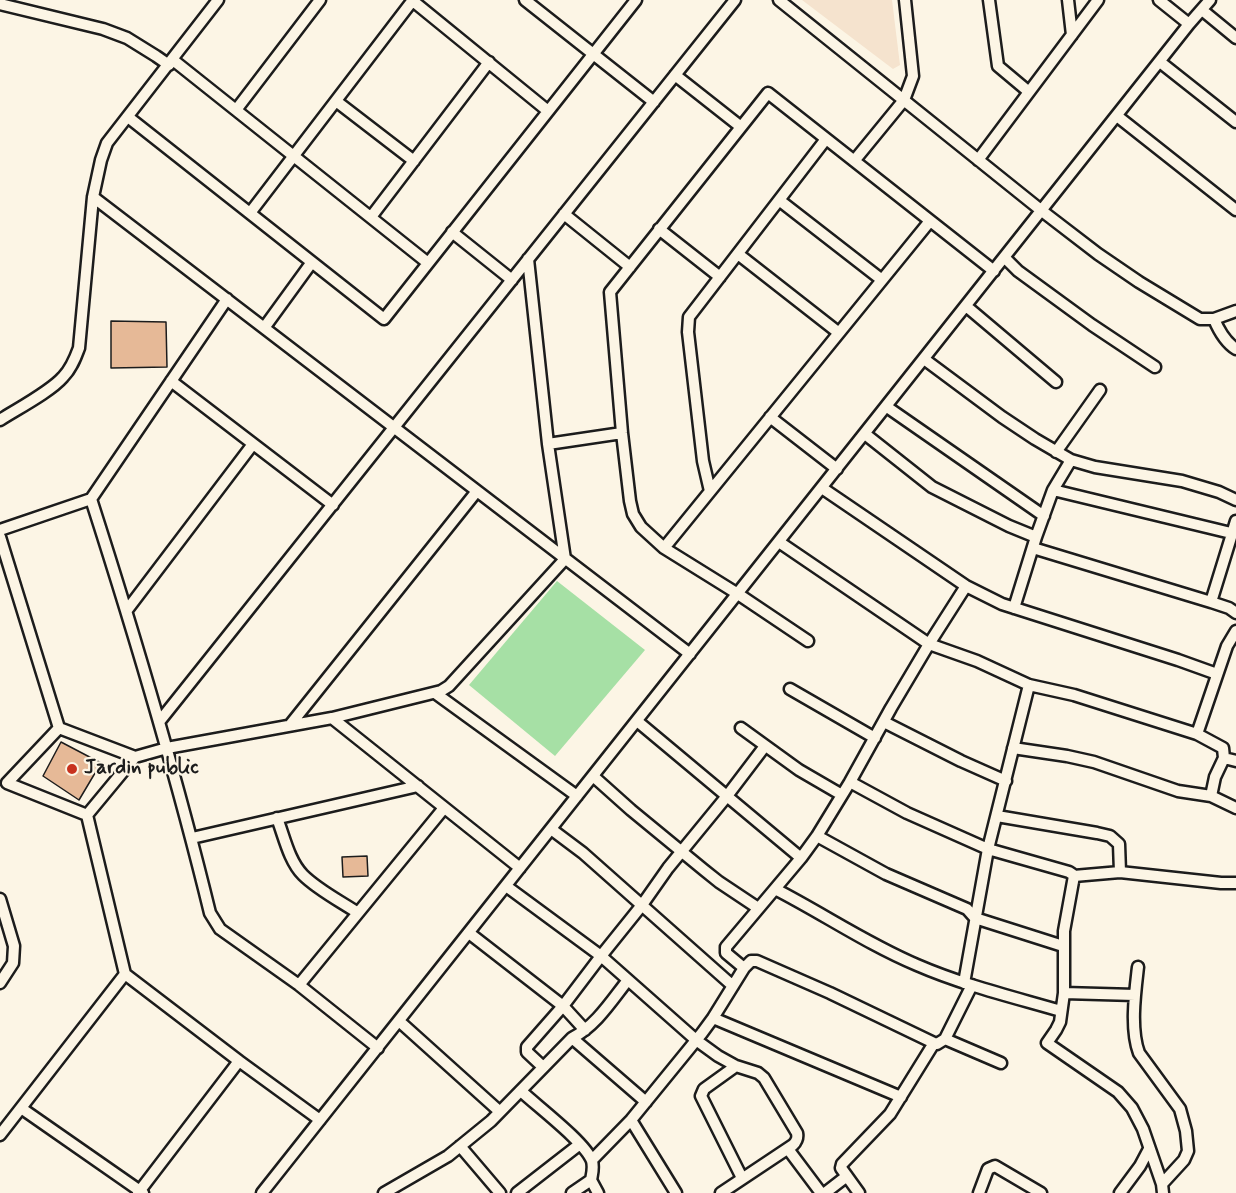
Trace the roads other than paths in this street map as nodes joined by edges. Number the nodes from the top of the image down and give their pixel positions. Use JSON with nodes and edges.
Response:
{"nodes":[{"id":1,"x":218,"y":0,"type":"edge"},
{"id":2,"x":320,"y":0,"type":"edge"},
{"id":3,"x":413,"y":0,"type":"edge"},
{"id":4,"x":525,"y":0,"type":"edge"},
{"id":5,"x":636,"y":0,"type":"edge"},
{"id":6,"x":735,"y":0,"type":"edge"},
{"id":7,"x":779,"y":0,"type":"edge"},
{"id":8,"x":904,"y":0,"type":"edge"},
{"id":9,"x":989,"y":0,"type":"edge"},
{"id":10,"x":1068,"y":0,"type":"edge"},
{"id":11,"x":1098,"y":0,"type":"edge"},
{"id":12,"x":1159,"y":0,"type":"edge"},
{"id":13,"x":1210,"y":0,"type":"edge"},
{"id":14,"x":0,"y":4,"type":"edge"},
{"id":15,"x":1202,"y":10,"type":"junction"},
{"id":16,"x":1190,"y":24,"type":"junction"},
{"id":17,"x":1072,"y":35,"type":"junction"},
{"id":18,"x":1236,"y":38,"type":"edge"},
{"id":19,"x":593,"y":54,"type":"junction"},
{"id":20,"x":489,"y":62,"type":"junction"},
{"id":21,"x":1160,"y":62,"type":"junction"},
{"id":22,"x":171,"y":63,"type":"junction"},
{"id":23,"x":675,"y":75,"type":"junction"},
{"id":24,"x":1029,"y":92,"type":"junction"},
{"id":25,"x":904,"y":100,"type":"junction"},
{"id":26,"x":336,"y":101,"type":"junction"},
{"id":27,"x":654,"y":102,"type":"junction"},
{"id":28,"x":236,"y":110,"type":"junction"},
{"id":29,"x":548,"y":111,"type":"junction"},
{"id":30,"x":1117,"y":116,"type":"junction"},
{"id":31,"x":128,"y":117,"type":"junction"},
{"id":32,"x":1236,"y":122,"type":"edge"},
{"id":33,"x":741,"y":127,"type":"junction"},
{"id":34,"x":826,"y":139,"type":"junction"},
{"id":35,"x":294,"y":156,"type":"junction"},
{"id":36,"x":978,"y":160,"type":"junction"},
{"id":37,"x":414,"y":161,"type":"junction"},
{"id":38,"x":854,"y":161,"type":"junction"},
{"id":39,"x":93,"y":197,"type":"junction"},
{"id":40,"x":779,"y":200,"type":"junction"},
{"id":41,"x":1236,"y":210,"type":"edge"},
{"id":42,"x":1042,"y":211,"type":"junction"},
{"id":43,"x":250,"y":213,"type":"junction"},
{"id":44,"x":564,"y":214,"type":"junction"},
{"id":45,"x":371,"y":217,"type":"junction"},
{"id":46,"x":930,"y":221,"type":"junction"},
{"id":47,"x":659,"y":229,"type":"junction"},
{"id":48,"x":452,"y":232,"type":"junction"},
{"id":49,"x":738,"y":254,"type":"junction"},
{"id":50,"x":1005,"y":258,"type":"junction"},
{"id":51,"x":528,"y":259,"type":"junction"},
{"id":52,"x":312,"y":262,"type":"junction"},
{"id":53,"x":428,"y":262,"type":"junction"},
{"id":54,"x":630,"y":267,"type":"junction"},
{"id":55,"x":994,"y":271,"type":"junction"},
{"id":56,"x":720,"y":277,"type":"junction"},
{"id":57,"x":512,"y":280,"type":"junction"},
{"id":58,"x":882,"y":280,"type":"junction"},
{"id":59,"x":227,"y":299,"type":"junction"},
{"id":60,"x":966,"y":306,"type":"junction"},
{"id":61,"x":1236,"y":311,"type":"edge"},
{"id":62,"x":1214,"y":320,"type":"junction"},
{"id":63,"x":264,"y":328,"type":"junction"},
{"id":64,"x":839,"y":333,"type":"junction"},
{"id":65,"x":1236,"y":349,"type":"edge"},
{"id":66,"x":924,"y":359,"type":"junction"},
{"id":67,"x":1155,"y":367,"type":"dead end"},
{"id":68,"x":171,"y":381,"type":"junction"},
{"id":69,"x":1056,"y":382,"type":"dead end"},
{"id":70,"x":1100,"y":390,"type":"dead end"},
{"id":71,"x":886,"y":407,"type":"junction"},
{"id":72,"x":771,"y":417,"type":"junction"},
{"id":73,"x":0,"y":420,"type":"edge"},
{"id":74,"x":394,"y":428,"type":"junction"},
{"id":75,"x":622,"y":433,"type":"junction"},
{"id":76,"x":865,"y":434,"type":"junction"},
{"id":77,"x":253,"y":444,"type":"junction"},
{"id":78,"x":548,"y":444,"type":"junction"},
{"id":79,"x":1056,"y":452,"type":"junction"},
{"id":80,"x":1071,"y":460,"type":"junction"},
{"id":81,"x":837,"y":469,"type":"junction"},
{"id":82,"x":822,"y":488,"type":"junction"},
{"id":83,"x":1053,"y":490,"type":"junction"},
{"id":84,"x":477,"y":491,"type":"junction"},
{"id":85,"x":710,"y":491,"type":"junction"},
{"id":86,"x":91,"y":499,"type":"junction"},
{"id":87,"x":1236,"y":500,"type":"edge"},
{"id":88,"x":333,"y":505,"type":"junction"},
{"id":89,"x":1044,"y":516,"type":"junction"},
{"id":90,"x":1235,"y":525,"type":"edge"},
{"id":91,"x":0,"y":530,"type":"edge"},
{"id":92,"x":0,"y":537,"type":"edge"},
{"id":93,"x":779,"y":542,"type":"junction"},
{"id":94,"x":1035,"y":542,"type":"junction"},
{"id":95,"x":664,"y":548,"type":"junction"},
{"id":96,"x":565,"y":559,"type":"junction"},
{"id":97,"x":966,"y":586,"type":"junction"},
{"id":98,"x":738,"y":594,"type":"junction"},
{"id":99,"x":1211,"y":602,"type":"junction"},
{"id":100,"x":1014,"y":608,"type":"junction"},
{"id":101,"x":127,"y":610,"type":"junction"},
{"id":102,"x":1236,"y":613,"type":"edge"},
{"id":103,"x":1236,"y":631,"type":"edge"},
{"id":104,"x":808,"y":641,"type":"dead end"},
{"id":105,"x":929,"y":644,"type":"junction"},
{"id":106,"x":690,"y":654,"type":"junction"},
{"id":107,"x":1217,"y":674,"type":"junction"},
{"id":108,"x":1029,"y":685,"type":"junction"},
{"id":109,"x":790,"y":689,"type":"dead end"},
{"id":110,"x":435,"y":693,"type":"junction"},
{"id":111,"x":332,"y":718,"type":"junction"},
{"id":112,"x":637,"y":721,"type":"junction"},
{"id":113,"x":159,"y":722,"type":"junction"},
{"id":114,"x":884,"y":722,"type":"junction"},
{"id":115,"x":290,"y":725,"type":"junction"},
{"id":116,"x":59,"y":728,"type":"junction"},
{"id":117,"x":741,"y":728,"type":"dead end"},
{"id":118,"x":1197,"y":734,"type":"junction"},
{"id":119,"x":875,"y":738,"type":"junction"},
{"id":120,"x":765,"y":746,"type":"junction"},
{"id":121,"x":167,"y":748,"type":"junction"},
{"id":122,"x":1014,"y":748,"type":"junction"},
{"id":123,"x":135,"y":757,"type":"junction"},
{"id":124,"x":1224,"y":758,"type":"junction"},
{"id":125,"x":1236,"y":761,"type":"edge"},
{"id":126,"x":594,"y":776,"type":"junction"},
{"id":127,"x":1006,"y":781,"type":"junction"},
{"id":128,"x":850,"y":782,"type":"junction"},
{"id":129,"x":3,"y":784,"type":"edge"},
{"id":130,"x":417,"y":786,"type":"junction"},
{"id":131,"x":842,"y":795,"type":"junction"},
{"id":132,"x":578,"y":796,"type":"junction"},
{"id":133,"x":727,"y":796,"type":"junction"},
{"id":134,"x":1211,"y":796,"type":"junction"},
{"id":135,"x":444,"y":808,"type":"junction"},
{"id":136,"x":1236,"y":808,"type":"edge"},
{"id":137,"x":87,"y":814,"type":"junction"},
{"id":138,"x":997,"y":816,"type":"junction"},
{"id":139,"x":277,"y":818,"type":"junction"},
{"id":140,"x":551,"y":829,"type":"junction"},
{"id":141,"x":817,"y":836,"type":"junction"},
{"id":142,"x":192,"y":838,"type":"junction"},
{"id":143,"x":988,"y":849,"type":"junction"},
{"id":144,"x":682,"y":851,"type":"junction"},
{"id":145,"x":801,"y":858,"type":"junction"},
{"id":146,"x":520,"y":868,"type":"junction"},
{"id":147,"x":1120,"y":872,"type":"junction"},
{"id":148,"x":1074,"y":876,"type":"junction"},
{"id":149,"x":1236,"y":883,"type":"edge"},
{"id":150,"x":506,"y":886,"type":"junction"},
{"id":151,"x":775,"y":889,"type":"junction"},
{"id":152,"x":0,"y":899,"type":"edge"},
{"id":153,"x":642,"y":905,"type":"junction"},
{"id":154,"x":758,"y":908,"type":"junction"},
{"id":155,"x":358,"y":913,"type":"junction"},
{"id":156,"x":975,"y":918,"type":"junction"},
{"id":157,"x":469,"y":933,"type":"junction"},
{"id":158,"x":1063,"y":946,"type":"junction"},
{"id":159,"x":601,"y":956,"type":"junction"},
{"id":160,"x":1138,"y":967,"type":"dead end"},
{"id":161,"x":744,"y":968,"type":"junction"},
{"id":162,"x":124,"y":974,"type":"junction"},
{"id":163,"x":628,"y":980,"type":"junction"},
{"id":164,"x":0,"y":983,"type":"edge"},
{"id":165,"x":968,"y":984,"type":"junction"},
{"id":166,"x":299,"y":985,"type":"junction"},
{"id":167,"x":733,"y":986,"type":"junction"},
{"id":168,"x":1064,"y":993,"type":"junction"},
{"id":169,"x":1135,"y":994,"type":"junction"},
{"id":170,"x":563,"y":1006,"type":"junction"},
{"id":171,"x":1061,"y":1011,"type":"junction"},
{"id":172,"x":713,"y":1018,"type":"junction"},
{"id":173,"x":399,"y":1021,"type":"junction"},
{"id":174,"x":585,"y":1030,"type":"junction"},
{"id":175,"x":572,"y":1038,"type":"junction"},
{"id":176,"x":945,"y":1039,"type":"junction"},
{"id":177,"x":696,"y":1040,"type":"junction"},
{"id":178,"x":934,"y":1043,"type":"junction"},
{"id":179,"x":378,"y":1048,"type":"junction"},
{"id":180,"x":239,"y":1061,"type":"junction"},
{"id":181,"x":1001,"y":1063,"type":"dead end"},
{"id":182,"x":736,"y":1066,"type":"junction"},
{"id":183,"x":543,"y":1067,"type":"junction"},
{"id":184,"x":521,"y":1091,"type":"junction"},
{"id":185,"x":901,"y":1097,"type":"junction"},
{"id":186,"x":646,"y":1102,"type":"junction"},
{"id":187,"x":21,"y":1108,"type":"junction"},
{"id":188,"x":500,"y":1111,"type":"junction"},
{"id":189,"x":320,"y":1120,"type":"junction"},
{"id":190,"x":632,"y":1120,"type":"junction"},
{"id":191,"x":0,"y":1135,"type":"edge"},
{"id":192,"x":580,"y":1144,"type":"junction"},
{"id":193,"x":460,"y":1146,"type":"junction"},
{"id":194,"x":788,"y":1149,"type":"junction"},
{"id":195,"x":1149,"y":1149,"type":"junction"},
{"id":196,"x":592,"y":1160,"type":"junction"},
{"id":197,"x":847,"y":1176,"type":"junction"},
{"id":198,"x":742,"y":1178,"type":"junction"},
{"id":199,"x":591,"y":1180,"type":"junction"},
{"id":200,"x":1162,"y":1189,"type":"edge"},
{"id":201,"x":140,"y":1192,"type":"edge"},
{"id":202,"x":262,"y":1193,"type":"edge"},
{"id":203,"x":384,"y":1193,"type":"edge"},
{"id":204,"x":500,"y":1193,"type":"edge"},
{"id":205,"x":518,"y":1193,"type":"edge"},
{"id":206,"x":572,"y":1193,"type":"edge"},
{"id":207,"x":598,"y":1193,"type":"edge"},
{"id":208,"x":676,"y":1193,"type":"edge"},
{"id":209,"x":721,"y":1193,"type":"edge"},
{"id":210,"x":823,"y":1193,"type":"edge"},
{"id":211,"x":859,"y":1193,"type":"edge"},
{"id":212,"x":979,"y":1193,"type":"edge"},
{"id":213,"x":1041,"y":1193,"type":"edge"},
{"id":214,"x":1120,"y":1193,"type":"edge"}],
"edges":[{"from":1,"to":22,"type":"street"},
{"from":2,"to":28,"type":"street"},
{"from":3,"to":20,"type":"street"},
{"from":3,"to":26,"type":"street"},
{"from":4,"to":19,"type":"street"},
{"from":5,"to":19,"type":"street"},
{"from":6,"to":23,"type":"street"},
{"from":7,"to":25,"type":"street"},
{"from":8,"to":25,"type":"street"},
{"from":9,"to":24,"type":"street"},
{"from":10,"to":17,"type":"street"},
{"from":11,"to":17,"type":"street"},
{"from":12,"to":16,"type":"street"},
{"from":13,"to":15,"type":"street"},
{"from":14,"to":22,"type":"street"},
{"from":15,"to":16,"type":"street"},
{"from":15,"to":18,"type":"street"},
{"from":16,"to":21,"type":"street"},
{"from":17,"to":24,"type":"street"},
{"from":19,"to":27,"type":"street"},
{"from":19,"to":29,"type":"street"},
{"from":20,"to":29,"type":"street"},
{"from":20,"to":37,"type":"street"},
{"from":21,"to":30,"type":"street"},
{"from":21,"to":32,"type":"street"},
{"from":22,"to":28,"type":"street"},
{"from":22,"to":31,"type":"street"},
{"from":23,"to":27,"type":"street"},
{"from":23,"to":33,"type":"street"},
{"from":24,"to":36,"type":"street"},
{"from":25,"to":36,"type":"street"},
{"from":25,"to":38,"type":"street"},
{"from":26,"to":35,"type":"street"},
{"from":26,"to":37,"type":"street"},
{"from":27,"to":44,"type":"street"},
{"from":28,"to":35,"type":"street"},
{"from":29,"to":48,"type":"street"},
{"from":30,"to":41,"type":"street"},
{"from":30,"to":42,"type":"street"},
{"from":31,"to":39,"type":"street"},
{"from":31,"to":43,"type":"street"},
{"from":33,"to":34,"type":"street"},
{"from":33,"to":47,"type":"street"},
{"from":34,"to":38,"type":"street"},
{"from":34,"to":40,"type":"street"},
{"from":35,"to":43,"type":"street"},
{"from":35,"to":45,"type":"street"},
{"from":36,"to":42,"type":"street"},
{"from":37,"to":45,"type":"street"},
{"from":38,"to":46,"type":"street"},
{"from":39,"to":59,"type":"street"},
{"from":39,"to":73,"type":"street"},
{"from":40,"to":49,"type":"street"},
{"from":40,"to":58,"type":"street"},
{"from":42,"to":50,"type":"street"},
{"from":42,"to":62,"type":"street"},
{"from":43,"to":52,"type":"street"},
{"from":44,"to":51,"type":"street"},
{"from":44,"to":54,"type":"street"},
{"from":45,"to":53,"type":"street"},
{"from":46,"to":55,"type":"street"},
{"from":46,"to":58,"type":"street"},
{"from":47,"to":54,"type":"street"},
{"from":47,"to":56,"type":"street"},
{"from":48,"to":53,"type":"street"},
{"from":48,"to":57,"type":"street"},
{"from":49,"to":56,"type":"street"},
{"from":49,"to":64,"type":"street"},
{"from":50,"to":55,"type":"street"},
{"from":50,"to":67,"type":"street"},
{"from":51,"to":57,"type":"street"},
{"from":51,"to":78,"type":"street"},
{"from":52,"to":53,"type":"street"},
{"from":52,"to":63,"type":"street"},
{"from":54,"to":75,"type":"street"},
{"from":55,"to":60,"type":"street"},
{"from":56,"to":85,"type":"street"},
{"from":57,"to":74,"type":"street"},
{"from":58,"to":64,"type":"street"},
{"from":59,"to":63,"type":"street"},
{"from":59,"to":68,"type":"street"},
{"from":60,"to":66,"type":"street"},
{"from":60,"to":69,"type":"street"},
{"from":61,"to":62,"type":"street"},
{"from":62,"to":65,"type":"street"},
{"from":63,"to":74,"type":"street"},
{"from":64,"to":72,"type":"street"},
{"from":66,"to":71,"type":"street"},
{"from":66,"to":79,"type":"street"},
{"from":68,"to":77,"type":"street"},
{"from":68,"to":86,"type":"street"},
{"from":70,"to":79,"type":"street"},
{"from":71,"to":76,"type":"street"},
{"from":71,"to":89,"type":"street"},
{"from":72,"to":81,"type":"street"},
{"from":72,"to":85,"type":"street"},
{"from":74,"to":84,"type":"street"},
{"from":74,"to":88,"type":"street"},
{"from":75,"to":78,"type":"street"},
{"from":75,"to":95,"type":"street"},
{"from":76,"to":81,"type":"street"},
{"from":76,"to":94,"type":"street"},
{"from":77,"to":88,"type":"street"},
{"from":77,"to":101,"type":"street"},
{"from":78,"to":96,"type":"street"},
{"from":79,"to":80,"type":"street"},
{"from":80,"to":83,"type":"street"},
{"from":80,"to":87,"type":"street"},
{"from":81,"to":82,"type":"street"},
{"from":82,"to":93,"type":"street"},
{"from":82,"to":97,"type":"street"},
{"from":83,"to":89,"type":"street"},
{"from":83,"to":90,"type":"street"},
{"from":84,"to":96,"type":"street"},
{"from":84,"to":115,"type":"street"},
{"from":85,"to":95,"type":"street"},
{"from":86,"to":91,"type":"street"},
{"from":86,"to":101,"type":"street"},
{"from":88,"to":113,"type":"street"},
{"from":89,"to":94,"type":"street"},
{"from":90,"to":99,"type":"street"},
{"from":92,"to":116,"type":"street"},
{"from":93,"to":98,"type":"street"},
{"from":93,"to":105,"type":"street"},
{"from":94,"to":99,"type":"street"},
{"from":94,"to":100,"type":"street"},
{"from":95,"to":98,"type":"street"},
{"from":96,"to":106,"type":"street"},
{"from":96,"to":110,"type":"street"},
{"from":97,"to":100,"type":"street"},
{"from":97,"to":105,"type":"street"},
{"from":98,"to":104,"type":"street"},
{"from":98,"to":106,"type":"street"},
{"from":99,"to":102,"type":"street"},
{"from":100,"to":107,"type":"street"},
{"from":101,"to":113,"type":"street"},
{"from":103,"to":107,"type":"street"},
{"from":105,"to":108,"type":"street"},
{"from":105,"to":114,"type":"street"},
{"from":106,"to":112,"type":"street"},
{"from":107,"to":118,"type":"street"},
{"from":108,"to":118,"type":"street"},
{"from":108,"to":122,"type":"street"},
{"from":109,"to":119,"type":"street"},
{"from":110,"to":111,"type":"street"},
{"from":110,"to":132,"type":"street"},
{"from":111,"to":115,"type":"street"},
{"from":111,"to":130,"type":"street"},
{"from":112,"to":126,"type":"street"},
{"from":112,"to":133,"type":"street"},
{"from":113,"to":121,"type":"street"},
{"from":114,"to":119,"type":"street"},
{"from":114,"to":127,"type":"street"},
{"from":115,"to":121,"type":"street"},
{"from":116,"to":123,"type":"street"},
{"from":116,"to":129,"type":"street"},
{"from":117,"to":120,"type":"street"},
{"from":118,"to":124,"type":"street"},
{"from":119,"to":128,"type":"street"},
{"from":120,"to":131,"type":"street"},
{"from":120,"to":133,"type":"street"},
{"from":121,"to":123,"type":"street"},
{"from":121,"to":142,"type":"street"},
{"from":122,"to":127,"type":"street"},
{"from":122,"to":134,"type":"street"},
{"from":123,"to":137,"type":"street"},
{"from":124,"to":125,"type":"street"},
{"from":124,"to":134,"type":"street"},
{"from":126,"to":132,"type":"street"},
{"from":126,"to":144,"type":"street"},
{"from":127,"to":138,"type":"street"},
{"from":128,"to":131,"type":"street"},
{"from":128,"to":143,"type":"street"},
{"from":129,"to":137,"type":"street"},
{"from":130,"to":135,"type":"street"},
{"from":130,"to":139,"type":"street"},
{"from":131,"to":141,"type":"street"},
{"from":132,"to":140,"type":"street"},
{"from":133,"to":144,"type":"street"},
{"from":133,"to":145,"type":"street"},
{"from":134,"to":136,"type":"street"},
{"from":135,"to":146,"type":"street"},
{"from":135,"to":155,"type":"street"},
{"from":137,"to":162,"type":"street"},
{"from":138,"to":143,"type":"street"},
{"from":138,"to":147,"type":"street"},
{"from":139,"to":142,"type":"street"},
{"from":139,"to":155,"type":"street"},
{"from":140,"to":146,"type":"street"},
{"from":140,"to":153,"type":"street"},
{"from":141,"to":145,"type":"street"},
{"from":141,"to":156,"type":"street"},
{"from":142,"to":166,"type":"street"},
{"from":143,"to":148,"type":"street"},
{"from":143,"to":156,"type":"street"},
{"from":144,"to":153,"type":"street"},
{"from":144,"to":154,"type":"street"},
{"from":145,"to":151,"type":"street"},
{"from":146,"to":150,"type":"street"},
{"from":147,"to":148,"type":"street"},
{"from":147,"to":149,"type":"street"},
{"from":148,"to":158,"type":"street"},
{"from":150,"to":157,"type":"street"},
{"from":150,"to":159,"type":"street"},
{"from":151,"to":154,"type":"street"},
{"from":151,"to":165,"type":"street"},
{"from":152,"to":164,"type":"street"},
{"from":153,"to":159,"type":"street"},
{"from":153,"to":167,"type":"street"},
{"from":154,"to":161,"type":"street"},
{"from":155,"to":166,"type":"street"},
{"from":156,"to":158,"type":"street"},
{"from":156,"to":165,"type":"street"},
{"from":157,"to":170,"type":"street"},
{"from":157,"to":173,"type":"street"},
{"from":158,"to":168,"type":"street"},
{"from":159,"to":163,"type":"street"},
{"from":159,"to":170,"type":"street"},
{"from":160,"to":169,"type":"street"},
{"from":161,"to":167,"type":"street"},
{"from":161,"to":178,"type":"street"},
{"from":162,"to":180,"type":"street"},
{"from":162,"to":187,"type":"street"},
{"from":163,"to":174,"type":"street"},
{"from":163,"to":177,"type":"street"},
{"from":165,"to":171,"type":"street"},
{"from":165,"to":176,"type":"street"},
{"from":166,"to":179,"type":"street"},
{"from":167,"to":172,"type":"street"},
{"from":168,"to":169,"type":"street"},
{"from":168,"to":171,"type":"street"},
{"from":169,"to":200,"type":"street"},
{"from":170,"to":174,"type":"street"},
{"from":170,"to":183,"type":"street"},
{"from":171,"to":195,"type":"street"},
{"from":172,"to":177,"type":"street"},
{"from":172,"to":185,"type":"street"},
{"from":173,"to":179,"type":"street"},
{"from":173,"to":188,"type":"street"},
{"from":174,"to":175,"type":"street"},
{"from":175,"to":183,"type":"street"},
{"from":175,"to":186,"type":"street"},
{"from":176,"to":178,"type":"street"},
{"from":176,"to":181,"type":"street"},
{"from":177,"to":182,"type":"street"},
{"from":177,"to":186,"type":"street"},
{"from":178,"to":185,"type":"street"},
{"from":179,"to":189,"type":"street"},
{"from":180,"to":189,"type":"street"},
{"from":180,"to":201,"type":"street"},
{"from":182,"to":194,"type":"street"},
{"from":182,"to":198,"type":"street"},
{"from":183,"to":184,"type":"street"},
{"from":184,"to":188,"type":"street"},
{"from":184,"to":192,"type":"street"},
{"from":185,"to":197,"type":"street"},
{"from":186,"to":190,"type":"street"},
{"from":187,"to":191,"type":"street"},
{"from":187,"to":201,"type":"street"},
{"from":188,"to":193,"type":"street"},
{"from":189,"to":202,"type":"street"},
{"from":190,"to":196,"type":"street"},
{"from":190,"to":208,"type":"street"},
{"from":192,"to":196,"type":"street"},
{"from":192,"to":205,"type":"street"},
{"from":193,"to":203,"type":"street"},
{"from":193,"to":204,"type":"street"},
{"from":194,"to":198,"type":"street"},
{"from":194,"to":210,"type":"street"},
{"from":195,"to":200,"type":"street"},
{"from":195,"to":214,"type":"street"},
{"from":196,"to":199,"type":"street"},
{"from":197,"to":210,"type":"street"},
{"from":197,"to":211,"type":"street"},
{"from":198,"to":209,"type":"street"},
{"from":199,"to":206,"type":"street"},
{"from":199,"to":207,"type":"street"},
{"from":212,"to":213,"type":"street"}]}
